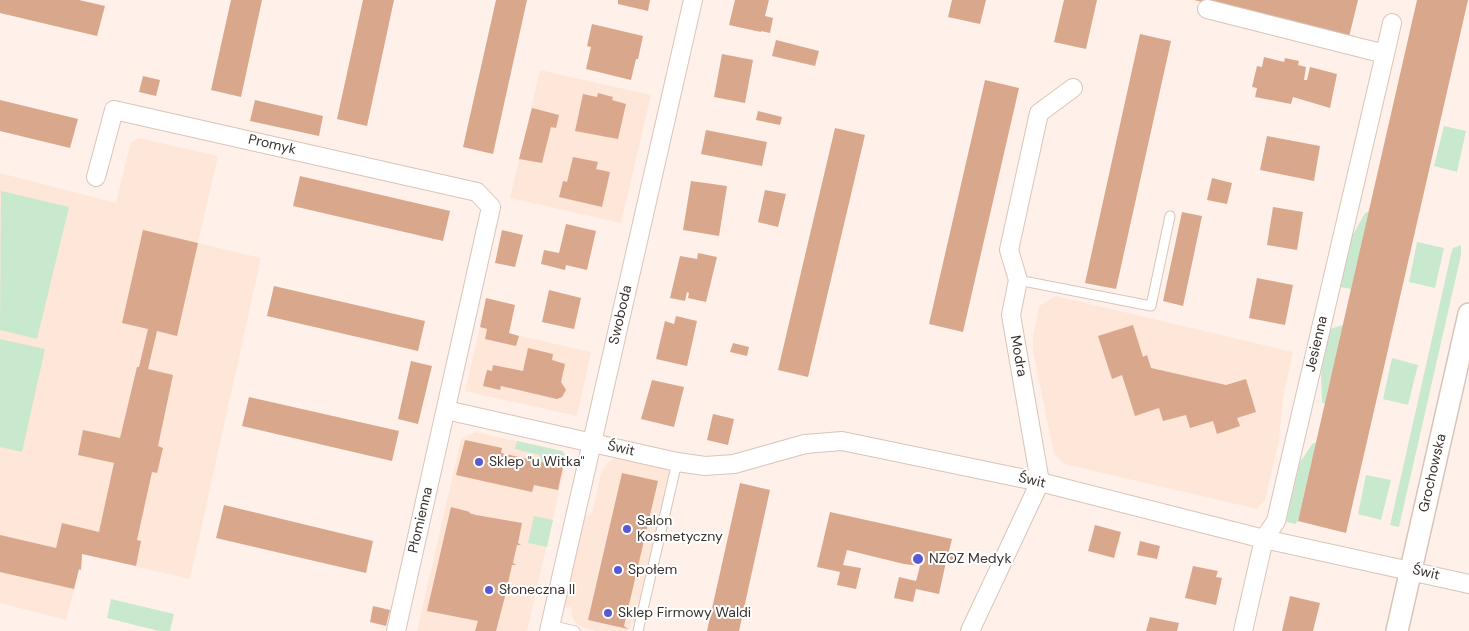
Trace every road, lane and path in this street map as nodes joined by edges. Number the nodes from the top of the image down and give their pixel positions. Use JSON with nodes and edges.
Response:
{"nodes":[{"id":1,"x":693,"y":0,"type":"edge"},
{"id":2,"x":1207,"y":10,"type":"dead end"},
{"id":3,"x":1392,"y":23,"type":"dead end"},
{"id":4,"x":1384,"y":54,"type":"junction"},
{"id":5,"x":1073,"y":88,"type":"dead end"},
{"id":6,"x":96,"y":177,"type":"dead end"},
{"id":7,"x":491,"y":206,"type":"joint"},
{"id":8,"x":1170,"y":216,"type":"dead end"},
{"id":9,"x":1018,"y":280,"type":"junction"},
{"id":10,"x":1469,"y":314,"type":"edge"},
{"id":11,"x":446,"y":410,"type":"junction"},
{"id":12,"x":592,"y":443,"type":"junction"},
{"id":13,"x":677,"y":462,"type":"junction"},
{"id":14,"x":1040,"y":482,"type":"junction"},
{"id":15,"x":1264,"y":538,"type":"junction"},
{"id":16,"x":1411,"y":570,"type":"junction"},
{"id":17,"x":1469,"y":584,"type":"edge"},
{"id":18,"x":550,"y":628,"type":"edge"},
{"id":19,"x":396,"y":631,"type":"edge"},
{"id":20,"x":574,"y":631,"type":"edge"},
{"id":21,"x":638,"y":631,"type":"edge"},
{"id":22,"x":970,"y":631,"type":"edge"},
{"id":23,"x":1243,"y":631,"type":"edge"},
{"id":24,"x":1396,"y":631,"type":"edge"}],
"edges":[{"from":1,"to":12,"type":"street","name":"Swoboda"},
{"from":2,"to":4,"type":"street"},
{"from":3,"to":4,"type":"street","name":"Jesienna"},
{"from":4,"to":15,"type":"street","name":"Jesienna"},
{"from":5,"to":9,"type":"street"},
{"from":6,"to":7,"type":"street","name":"Promyk"},
{"from":7,"to":11,"type":"street","name":"Płomienna"},
{"from":8,"to":9,"type":"lane"},
{"from":9,"to":14,"type":"street","name":"Modra"},
{"from":10,"to":16,"type":"street","name":"Grochowska"},
{"from":11,"to":12,"type":"street"},
{"from":11,"to":19,"type":"street","name":"Płomienna"},
{"from":12,"to":13,"type":"street","name":"Świt"},
{"from":12,"to":18,"type":"street","name":"Swoboda"},
{"from":13,"to":14,"type":"street","name":"Świt"},
{"from":13,"to":21,"type":"lane"},
{"from":14,"to":15,"type":"street","name":"Świt"},
{"from":14,"to":22,"type":"street"},
{"from":15,"to":16,"type":"street","name":"Świt"},
{"from":15,"to":23,"type":"street","name":"Jesienna"},
{"from":16,"to":17,"type":"street","name":"Świt"},
{"from":16,"to":24,"type":"street","name":"Grochowska"},
{"from":18,"to":20,"type":"lane"}]}
